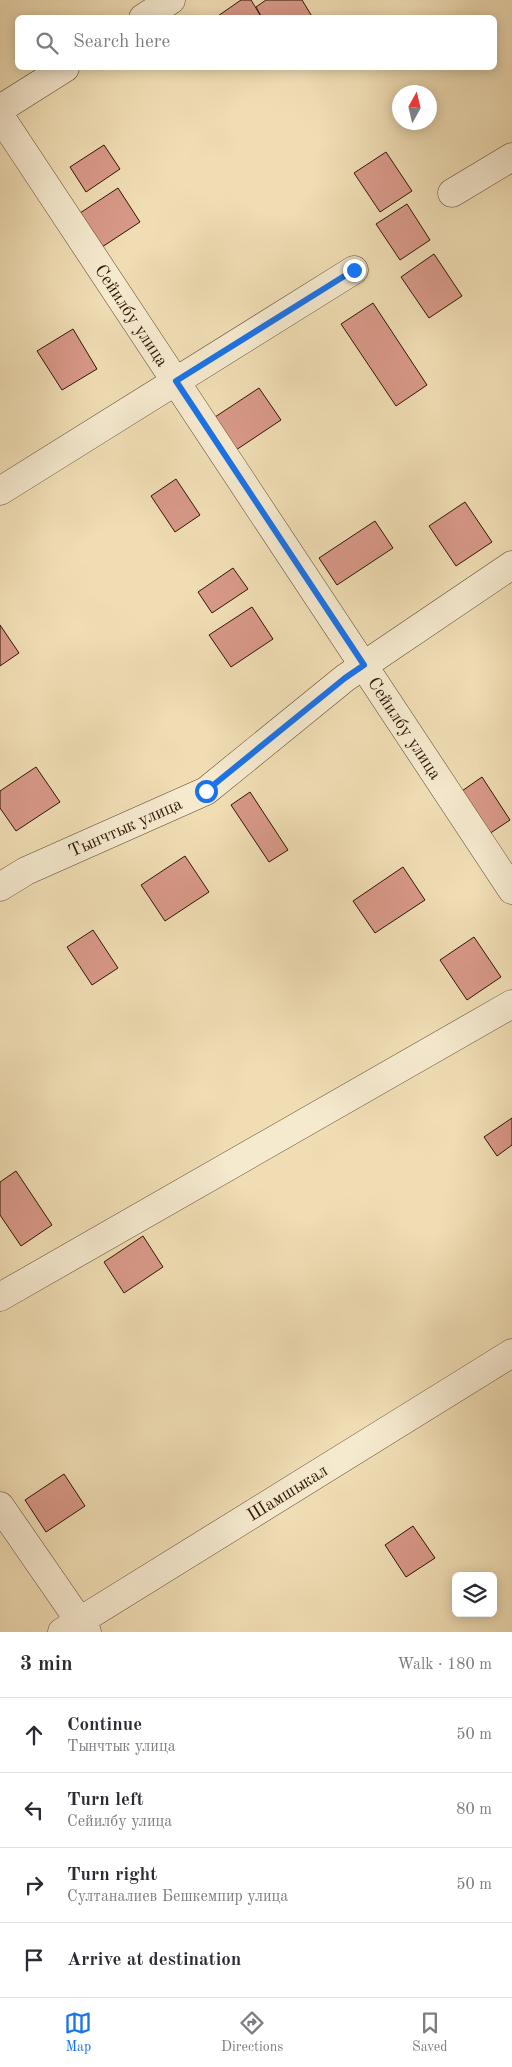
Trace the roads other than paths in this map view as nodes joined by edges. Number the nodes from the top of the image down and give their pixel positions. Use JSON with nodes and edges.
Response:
{"nodes":[{"id":1,"x":171,"y":0,"type":"edge"},
{"id":2,"x":148,"y":15,"type":"edge"},
{"id":3,"x":62,"y":70,"type":"edge"},
{"id":4,"x":0,"y":109,"type":"edge"},
{"id":5,"x":0,"y":116,"type":"edge"},
{"id":6,"x":512,"y":157,"type":"edge"},
{"id":7,"x":452,"y":193,"type":"dead end"},
{"id":8,"x":354,"y":270,"type":"dead end"},
{"id":9,"x":176,"y":381,"type":"junction"},
{"id":10,"x":0,"y":491,"type":"edge"},
{"id":11,"x":512,"y":565,"type":"edge"},
{"id":12,"x":364,"y":665,"type":"junction"},
{"id":13,"x":0,"y":887,"type":"edge"},
{"id":14,"x":512,"y":890,"type":"edge"},
{"id":15,"x":512,"y":1004,"type":"edge"},
{"id":16,"x":0,"y":1297,"type":"edge"},
{"id":17,"x":512,"y":1353,"type":"edge"},
{"id":18,"x":0,"y":1506,"type":"edge"},
{"id":19,"x":76,"y":1628,"type":"edge"}],
"edges":[{"from":1,"to":2,"type":"street"},
{"from":3,"to":4,"type":"street"},
{"from":5,"to":9,"type":"street","name":"Сейилбу улица"},
{"from":6,"to":7,"type":"street"},
{"from":8,"to":9,"type":"street"},
{"from":9,"to":10,"type":"street"},
{"from":9,"to":12,"type":"street","name":"Сейилбу улица"},
{"from":11,"to":12,"type":"street","name":"Тынчтык улица"},
{"from":12,"to":13,"type":"street","name":"Тынчтык улица"},
{"from":12,"to":14,"type":"street","name":"Сейилбу улица"},
{"from":15,"to":16,"type":"street"},
{"from":17,"to":19,"type":"street","name":"Шамшыкал"},
{"from":18,"to":19,"type":"street"}]}
